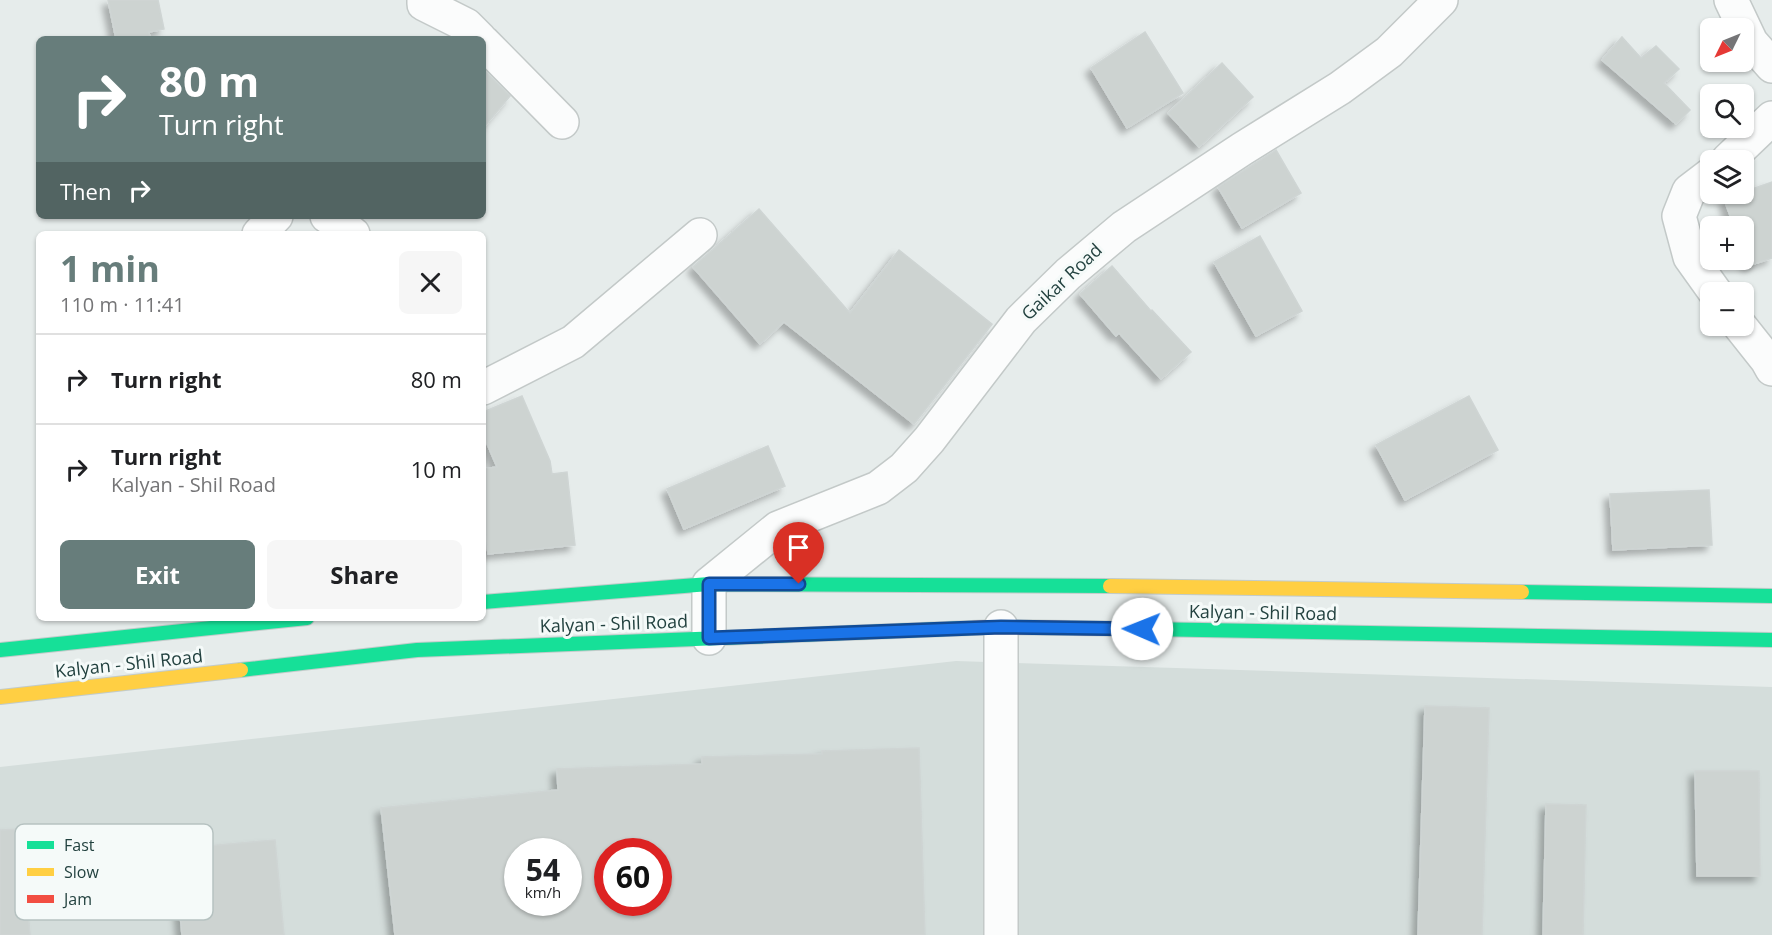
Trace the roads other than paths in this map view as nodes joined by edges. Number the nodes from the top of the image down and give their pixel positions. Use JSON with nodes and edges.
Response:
{"nodes":[{"id":1,"x":424,"y":0,"type":"edge"},
{"id":2,"x":1441,"y":0,"type":"edge"},
{"id":3,"x":1731,"y":0,"type":"edge"},
{"id":4,"x":478,"y":36,"type":"edge"},
{"id":5,"x":486,"y":44,"type":"edge"},
{"id":6,"x":1772,"y":66,"type":"edge"},
{"id":7,"x":1772,"y":118,"type":"edge"},
{"id":8,"x":562,"y":122,"type":"dead end"},
{"id":9,"x":1738,"y":150,"type":"edge"},
{"id":10,"x":1700,"y":183,"type":"edge"},
{"id":11,"x":273,"y":219,"type":"edge"},
{"id":12,"x":331,"y":219,"type":"edge"},
{"id":13,"x":262,"y":231,"type":"edge"},
{"id":14,"x":348,"y":231,"type":"edge"},
{"id":15,"x":699,"y":235,"type":"dead end"},
{"id":16,"x":1708,"y":282,"type":"edge"},
{"id":17,"x":1748,"y":336,"type":"edge"},
{"id":18,"x":1772,"y":369,"type":"edge"},
{"id":19,"x":486,"y":386,"type":"edge"},
{"id":20,"x":709,"y":584,"type":"junction"},
{"id":21,"x":1772,"y":596,"type":"edge"},
{"id":22,"x":486,"y":597,"type":"edge"},
{"id":23,"x":278,"y":621,"type":"edge"},
{"id":24,"x":1001,"y":627,"type":"junction"},
{"id":25,"x":709,"y":638,"type":"junction"},
{"id":26,"x":1772,"y":640,"type":"edge"},
{"id":27,"x":0,"y":650,"type":"edge"},
{"id":28,"x":0,"y":697,"type":"edge"},
{"id":29,"x":1001,"y":935,"type":"edge"}],
"edges":[{"from":1,"to":4,"type":"street"},
{"from":2,"to":20,"type":"street","name":"Gaikar Road"},
{"from":3,"to":6,"type":"street"},
{"from":5,"to":8,"type":"street"},
{"from":7,"to":9,"type":"street"},
{"from":10,"to":16,"type":"street"},
{"from":11,"to":13,"type":"street"},
{"from":12,"to":14,"type":"street"},
{"from":15,"to":19,"type":"street"},
{"from":17,"to":18,"type":"street"},
{"from":20,"to":21,"type":"main road","name":"Kalyan - Shil Road"},
{"from":20,"to":22,"type":"main road","name":"Kalyan - Shil Road"},
{"from":20,"to":25,"type":"street"},
{"from":23,"to":27,"type":"main road","name":"Kalyan - Shil Road"},
{"from":24,"to":25,"type":"main road","name":"Kalyan - Shil Road"},
{"from":24,"to":26,"type":"main road","name":"Kalyan - Shil Road"},
{"from":24,"to":29,"type":"street"},
{"from":25,"to":28,"type":"main road","name":"Kalyan - Shil Road"}]}
